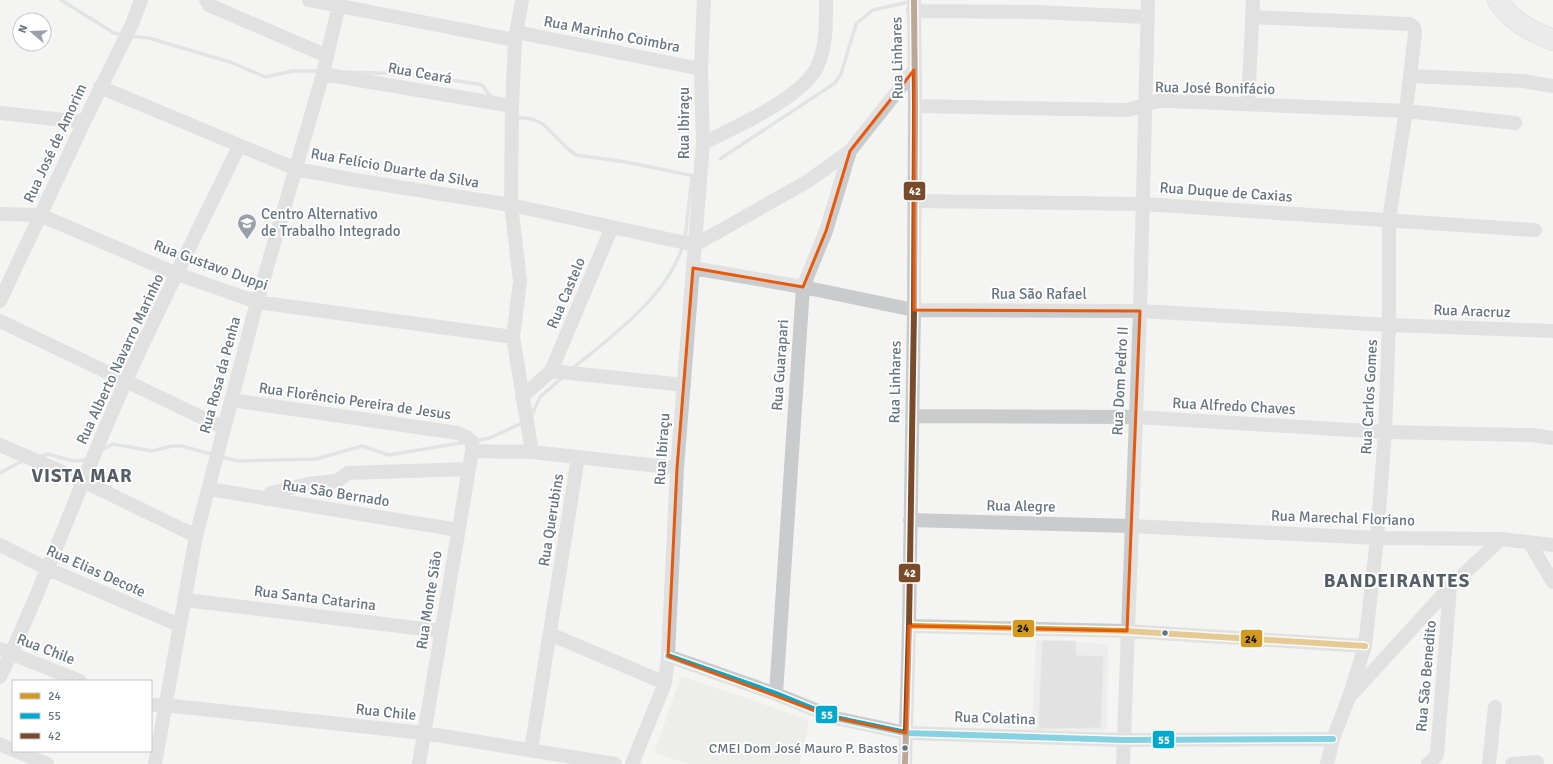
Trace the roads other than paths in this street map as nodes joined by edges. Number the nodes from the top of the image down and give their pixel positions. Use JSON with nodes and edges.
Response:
{"nodes":[{"id":1,"x":141,"y":0,"type":"edge"},
{"id":2,"x":206,"y":0,"type":"edge"},
{"id":3,"x":309,"y":0,"type":"edge"},
{"id":4,"x":522,"y":0,"type":"edge"},
{"id":5,"x":704,"y":0,"type":"edge"},
{"id":6,"x":826,"y":0,"type":"edge"},
{"id":7,"x":1148,"y":0,"type":"edge"},
{"id":8,"x":1254,"y":0,"type":"edge"},
{"id":9,"x":1498,"y":0,"type":"edge"},
{"id":10,"x":339,"y":3,"type":"edge"},
{"id":11,"x":913,"y":5,"type":"edge"},
{"id":12,"x":1035,"y":6,"type":"edge"},
{"id":13,"x":1148,"y":17,"type":"junction"},
{"id":14,"x":1252,"y":17,"type":"junction"},
{"id":15,"x":516,"y":36,"type":"junction"},
{"id":16,"x":1553,"y":40,"type":"edge"},
{"id":17,"x":327,"y":56,"type":"junction"},
{"id":18,"x":701,"y":69,"type":"junction"},
{"id":19,"x":914,"y":70,"type":"junction"},
{"id":20,"x":323,"y":74,"type":"junction"},
{"id":21,"x":1411,"y":76,"type":"junction"},
{"id":22,"x":1553,"y":86,"type":"edge"},
{"id":23,"x":100,"y":88,"type":"junction"},
{"id":24,"x":1145,"y":104,"type":"junction"},
{"id":25,"x":1248,"y":104,"type":"junction"},
{"id":26,"x":512,"y":106,"type":"junction"},
{"id":27,"x":915,"y":106,"type":"junction"},
{"id":28,"x":1406,"y":112,"type":"junction"},
{"id":29,"x":0,"y":113,"type":"edge"},
{"id":30,"x":84,"y":122,"type":"junction"},
{"id":31,"x":1515,"y":123,"type":"dead end"},
{"id":32,"x":703,"y":143,"type":"junction"},
{"id":33,"x":240,"y":146,"type":"junction"},
{"id":34,"x":850,"y":151,"type":"junction"},
{"id":35,"x":296,"y":169,"type":"junction"},
{"id":36,"x":914,"y":201,"type":"junction"},
{"id":37,"x":1144,"y":204,"type":"junction"},
{"id":38,"x":511,"y":205,"type":"junction"},
{"id":39,"x":0,"y":214,"type":"edge"},
{"id":40,"x":40,"y":215,"type":"junction"},
{"id":41,"x":1389,"y":220,"type":"junction"},
{"id":42,"x":612,"y":227,"type":"junction"},
{"id":43,"x":1535,"y":230,"type":"dead end"},
{"id":44,"x":695,"y":245,"type":"junction"},
{"id":45,"x":693,"y":268,"type":"junction"},
{"id":46,"x":178,"y":274,"type":"junction"},
{"id":47,"x":803,"y":287,"type":"junction"},
{"id":48,"x":0,"y":301,"type":"edge"},
{"id":49,"x":257,"y":302,"type":"junction"},
{"id":50,"x":914,"y":310,"type":"junction"},
{"id":51,"x":1140,"y":311,"type":"junction"},
{"id":52,"x":0,"y":321,"type":"edge"},
{"id":53,"x":1389,"y":325,"type":"junction"},
{"id":54,"x":1553,"y":331,"type":"edge"},
{"id":55,"x":513,"y":337,"type":"junction"},
{"id":56,"x":551,"y":371,"type":"junction"},
{"id":57,"x":125,"y":382,"type":"junction"},
{"id":58,"x":684,"y":385,"type":"junction"},
{"id":59,"x":522,"y":397,"type":"junction"},
{"id":60,"x":231,"y":400,"type":"junction"},
{"id":61,"x":912,"y":416,"type":"junction"},
{"id":62,"x":1136,"y":417,"type":"junction"},
{"id":63,"x":224,"y":428,"type":"junction"},
{"id":64,"x":1386,"y":432,"type":"junction"},
{"id":65,"x":1553,"y":438,"type":"edge"},
{"id":66,"x":0,"y":445,"type":"edge"},
{"id":67,"x":472,"y":446,"type":"junction"},
{"id":68,"x":532,"y":452,"type":"junction"},
{"id":69,"x":578,"y":457,"type":"junction"},
{"id":70,"x":677,"y":468,"type":"junction"},
{"id":71,"x":469,"y":469,"type":"junction"},
{"id":72,"x":83,"y":480,"type":"junction"},
{"id":73,"x":209,"y":489,"type":"junction"},
{"id":74,"x":266,"y":499,"type":"junction"},
{"id":75,"x":910,"y":520,"type":"junction"},
{"id":76,"x":1131,"y":526,"type":"junction"},
{"id":77,"x":458,"y":530,"type":"junction"},
{"id":78,"x":196,"y":536,"type":"junction"},
{"id":79,"x":1377,"y":538,"type":"junction"},
{"id":80,"x":1500,"y":539,"type":"junction"},
{"id":81,"x":1530,"y":542,"type":"junction"},
{"id":82,"x":0,"y":545,"type":"edge"},
{"id":83,"x":1553,"y":545,"type":"edge"},
{"id":84,"x":48,"y":569,"type":"junction"},
{"id":85,"x":1553,"y":582,"type":"edge"},
{"id":86,"x":1450,"y":587,"type":"junction"},
{"id":87,"x":185,"y":600,"type":"junction"},
{"id":88,"x":179,"y":625,"type":"junction"},
{"id":89,"x":909,"y":626,"type":"junction"},
{"id":90,"x":441,"y":631,"type":"junction"},
{"id":91,"x":1127,"y":631,"type":"junction"},
{"id":92,"x":550,"y":634,"type":"junction"},
{"id":93,"x":1365,"y":646,"type":"junction"},
{"id":94,"x":5,"y":652,"type":"edge"},
{"id":95,"x":668,"y":656,"type":"junction"},
{"id":96,"x":0,"y":677,"type":"edge"},
{"id":97,"x":77,"y":680,"type":"edge"},
{"id":98,"x":665,"y":683,"type":"junction"},
{"id":99,"x":776,"y":694,"type":"junction"},
{"id":100,"x":1349,"y":697,"type":"junction"},
{"id":101,"x":158,"y":705,"type":"edge"},
{"id":102,"x":1495,"y":707,"type":"dead end"},
{"id":103,"x":424,"y":733,"type":"junction"},
{"id":104,"x":906,"y":733,"type":"junction"},
{"id":105,"x":1333,"y":739,"type":"junction"},
{"id":106,"x":1123,"y":740,"type":"junction"},
{"id":107,"x":0,"y":744,"type":"edge"},
{"id":108,"x":12,"y":750,"type":"edge"},
{"id":109,"x":531,"y":750,"type":"junction"},
{"id":110,"x":18,"y":752,"type":"edge"},
{"id":111,"x":47,"y":764,"type":"edge"},
{"id":112,"x":155,"y":764,"type":"edge"},
{"id":113,"x":419,"y":764,"type":"edge"},
{"id":114,"x":615,"y":764,"type":"edge"},
{"id":115,"x":632,"y":764,"type":"edge"},
{"id":116,"x":905,"y":764,"type":"edge"},
{"id":117,"x":1123,"y":764,"type":"edge"},
{"id":118,"x":1327,"y":764,"type":"edge"},
{"id":119,"x":1428,"y":764,"type":"edge"},
{"id":120,"x":1488,"y":764,"type":"edge"},
{"id":121,"x":1512,"y":764,"type":"edge"},
{"id":122,"x":1536,"y":764,"type":"edge"}],
"edges":[{"from":1,"to":23,"type":"street","name":"Rua José de Amorim"},
{"from":2,"to":17,"type":"street"},
{"from":3,"to":10,"type":"street","name":"Rua Marinho Coimbra"},
{"from":4,"to":15,"type":"street"},
{"from":5,"to":18,"type":"street","name":"Rua Ibiraçu"},
{"from":6,"to":32,"type":"street"},
{"from":7,"to":13,"type":"street","name":"Rua Dom Pedro II"},
{"from":8,"to":14,"type":"street"},
{"from":9,"to":16,"type":"street"},
{"from":10,"to":15,"type":"street","name":"Rua Marinho Coimbra"},
{"from":10,"to":17,"type":"street","name":"Rua Rosa da Penha"},
{"from":11,"to":12,"type":"street"},
{"from":11,"to":19,"type":"street","name":"Rua Linhares"},
{"from":12,"to":13,"type":"street"},
{"from":13,"to":24,"type":"street","name":"Rua Dom Pedro II"},
{"from":14,"to":21,"type":"street","name":"Rua Carlos Gomes"},
{"from":14,"to":25,"type":"street"},
{"from":15,"to":18,"type":"street","name":"Rua Marinho Coimbra"},
{"from":15,"to":26,"type":"street"},
{"from":17,"to":20,"type":"street","name":"Rua Rosa da Penha"},
{"from":18,"to":32,"type":"street","name":"Rua Ibiraçu"},
{"from":19,"to":27,"type":"street","name":"Rua Linhares"},
{"from":19,"to":34,"type":"street","name":"Rua Guarapari"},
{"from":20,"to":26,"type":"street","name":"Rua Ceará"},
{"from":20,"to":35,"type":"street","name":"Rua Rosa da Penha"},
{"from":21,"to":22,"type":"street"},
{"from":21,"to":28,"type":"street","name":"Rua Carlos Gomes"},
{"from":23,"to":30,"type":"street","name":"Rua José de Amorim"},
{"from":23,"to":33,"type":"street","name":"Rua Felício Duarte da Silva"},
{"from":24,"to":25,"type":"street","name":"Rua José Bonifácio"},
{"from":24,"to":27,"type":"street","name":"Rua José Bonifácio"},
{"from":24,"to":37,"type":"street","name":"Rua Dom Pedro II"},
{"from":25,"to":28,"type":"street","name":"Rua José Bonifácio"},
{"from":26,"to":38,"type":"street"},
{"from":27,"to":36,"type":"street","name":"Rua Linhares"},
{"from":28,"to":31,"type":"street","name":"Rua José Bonifácio"},
{"from":28,"to":41,"type":"street","name":"Rua Carlos Gomes"},
{"from":29,"to":30,"type":"street"},
{"from":30,"to":40,"type":"street","name":"Rua José de Amorim"},
{"from":32,"to":44,"type":"street","name":"Rua Ibiraçu"},
{"from":33,"to":35,"type":"street","name":"Rua Felício Duarte da Silva"},
{"from":33,"to":46,"type":"street","name":"Rua Alberto Navarro Marinho"},
{"from":34,"to":44,"type":"street"},
{"from":34,"to":47,"type":"street","name":"Rua Guarapari"},
{"from":35,"to":38,"type":"street","name":"Rua Felício Duarte da Silva"},
{"from":35,"to":49,"type":"street","name":"Rua Rosa da Penha"},
{"from":36,"to":37,"type":"street","name":"Rua Duque de Caxias"},
{"from":36,"to":50,"type":"street","name":"Rua Linhares"},
{"from":37,"to":41,"type":"street","name":"Rua Duque de Caxias"},
{"from":37,"to":51,"type":"street","name":"Rua Dom Pedro II"},
{"from":38,"to":42,"type":"street","name":"Rua Felício Duarte da Silva"},
{"from":38,"to":55,"type":"street"},
{"from":39,"to":40,"type":"street","name":"Rua Gustavo Duppi"},
{"from":40,"to":46,"type":"street","name":"Rua Gustavo Duppi"},
{"from":40,"to":48,"type":"street","name":"Rua José de Amorim"},
{"from":41,"to":43,"type":"street","name":"Rua Duque de Caxias"},
{"from":41,"to":53,"type":"street","name":"Rua Carlos Gomes"},
{"from":42,"to":44,"type":"street","name":"Rua Felício Duarte da Silva"},
{"from":42,"to":56,"type":"street","name":"Rua Castelo"},
{"from":44,"to":45,"type":"street","name":"Rua Ibiraçu"},
{"from":45,"to":47,"type":"street","name":"Rua São Rafael"},
{"from":45,"to":58,"type":"street","name":"Rua Ibiraçu"},
{"from":46,"to":49,"type":"street","name":"Rua Gustavo Duppi"},
{"from":46,"to":57,"type":"street","name":"Rua Alberto Navarro Marinho"},
{"from":47,"to":50,"type":"street","name":"Rua São Rafael"},
{"from":47,"to":99,"type":"street","name":"Rua Guarapari"},
{"from":49,"to":55,"type":"street","name":"Rua Gustavo Duppi"},
{"from":49,"to":60,"type":"street","name":"Rua Rosa da Penha"},
{"from":50,"to":51,"type":"street","name":"Rua São Rafael"},
{"from":50,"to":61,"type":"street","name":"Rua Linhares"},
{"from":51,"to":53,"type":"street","name":"Rua São Rafael"},
{"from":51,"to":62,"type":"street","name":"Rua Dom Pedro II"},
{"from":52,"to":57,"type":"street"},
{"from":53,"to":54,"type":"street","name":"Rua Aracruz"},
{"from":53,"to":64,"type":"street","name":"Rua Carlos Gomes"},
{"from":55,"to":59,"type":"street"},
{"from":56,"to":58,"type":"street"},
{"from":56,"to":59,"type":"street"},
{"from":57,"to":63,"type":"street"},
{"from":57,"to":72,"type":"street","name":"Rua Alberto Navarro Marinho"},
{"from":58,"to":70,"type":"street","name":"Rua Ibiraçu"},
{"from":59,"to":68,"type":"street"},
{"from":60,"to":63,"type":"street","name":"Rua Rosa da Penha"},
{"from":60,"to":67,"type":"street","name":"Rua Florêncio Pereira de Jesus"},
{"from":61,"to":62,"type":"street","name":"Rua Alfredo Chaves"},
{"from":61,"to":75,"type":"street","name":"Rua Linhares"},
{"from":62,"to":64,"type":"street","name":"Rua Alfredo Chaves"},
{"from":62,"to":76,"type":"street","name":"Rua Dom Pedro II"},
{"from":63,"to":73,"type":"street","name":"Rua Rosa da Penha"},
{"from":64,"to":65,"type":"street","name":"Rua Alfredo Chaves"},
{"from":64,"to":79,"type":"street","name":"Rua Carlos Gomes"},
{"from":66,"to":72,"type":"street"},
{"from":67,"to":68,"type":"street","name":"Rua Querubins"},
{"from":67,"to":71,"type":"street","name":"Rua Monte Sião"},
{"from":68,"to":69,"type":"street","name":"Rua Querubins"},
{"from":69,"to":70,"type":"street"},
{"from":69,"to":92,"type":"street","name":"Rua Querubins"},
{"from":70,"to":95,"type":"street","name":"Rua Ibiraçu"},
{"from":71,"to":74,"type":"street"},
{"from":71,"to":77,"type":"street","name":"Rua Monte Sião"},
{"from":72,"to":78,"type":"street"},
{"from":72,"to":84,"type":"street","name":"Rua Alberto Navarro Marinho"},
{"from":73,"to":74,"type":"street","name":"Rua São Bernado"},
{"from":73,"to":78,"type":"street","name":"Rua Rosa da Penha"},
{"from":74,"to":77,"type":"street","name":"Rua São Bernado"},
{"from":75,"to":76,"type":"street","name":"Rua Alegre"},
{"from":75,"to":89,"type":"street","name":"Rua Linhares"},
{"from":76,"to":79,"type":"street","name":"Rua Marechal Floriano"},
{"from":76,"to":91,"type":"street","name":"Rua Dom Pedro II"},
{"from":77,"to":90,"type":"street","name":"Rua Monte Sião"},
{"from":78,"to":87,"type":"street","name":"Rua Rosa da Penha"},
{"from":79,"to":80,"type":"street","name":"Rua Marechal Floriano"},
{"from":79,"to":93,"type":"street","name":"Rua Carlos Gomes"},
{"from":80,"to":81,"type":"street","name":"Rua Marechal Floriano"},
{"from":80,"to":86,"type":"street"},
{"from":81,"to":83,"type":"street","name":"Rua Marechal Floriano"},
{"from":81,"to":85,"type":"street"},
{"from":82,"to":84,"type":"street","name":"Rua Elias Decote"},
{"from":84,"to":88,"type":"street","name":"Rua Elias Decote"},
{"from":84,"to":94,"type":"street","name":"Rua Alberto Navarro Marinho"},
{"from":86,"to":100,"type":"street"},
{"from":86,"to":119,"type":"street","name":"Rua São Benedito"},
{"from":87,"to":88,"type":"street","name":"Rua Rosa da Penha"},
{"from":87,"to":90,"type":"street","name":"Rua Santa Catarina"},
{"from":88,"to":101,"type":"street","name":"Rua Rosa da Penha"},
{"from":89,"to":91,"type":"street"},
{"from":89,"to":104,"type":"street","name":"Rua Linhares"},
{"from":90,"to":103,"type":"street","name":"Rua Monte Sião"},
{"from":91,"to":93,"type":"street"},
{"from":91,"to":106,"type":"street","name":"Rua Dom Pedro II"},
{"from":92,"to":98,"type":"street"},
{"from":92,"to":109,"type":"street","name":"Rua Querubins"},
{"from":93,"to":100,"type":"street","name":"Rua Carlos Gomes"},
{"from":94,"to":96,"type":"street","name":"Rua Alberto Navarro Marinho"},
{"from":94,"to":97,"type":"street","name":"Rua Chile"},
{"from":95,"to":98,"type":"street","name":"Rua Ibiraçu"},
{"from":95,"to":99,"type":"street","name":"Rua Colatina"},
{"from":98,"to":115,"type":"street","name":"Rua Ibiraçu"},
{"from":99,"to":104,"type":"street","name":"Rua Colatina"},
{"from":100,"to":105,"type":"street","name":"Rua Carlos Gomes"},
{"from":101,"to":103,"type":"street","name":"Rua Chile"},
{"from":101,"to":112,"type":"street","name":"Rua Rosa da Penha"},
{"from":102,"to":120,"type":"street"},
{"from":103,"to":109,"type":"street","name":"Rua Chile"},
{"from":103,"to":113,"type":"street","name":"Rua Monte Sião"},
{"from":104,"to":106,"type":"street","name":"Rua Colatina"},
{"from":104,"to":116,"type":"street","name":"Rua Linhares"},
{"from":105,"to":106,"type":"street","name":"Rua Colatina"},
{"from":105,"to":118,"type":"street","name":"Rua Carlos Gomes"},
{"from":106,"to":117,"type":"street","name":"Rua Dom Pedro II"},
{"from":107,"to":108,"type":"street"},
{"from":109,"to":114,"type":"street","name":"Rua Chile"},
{"from":110,"to":111,"type":"street"},
{"from":121,"to":122,"type":"street"}]}
